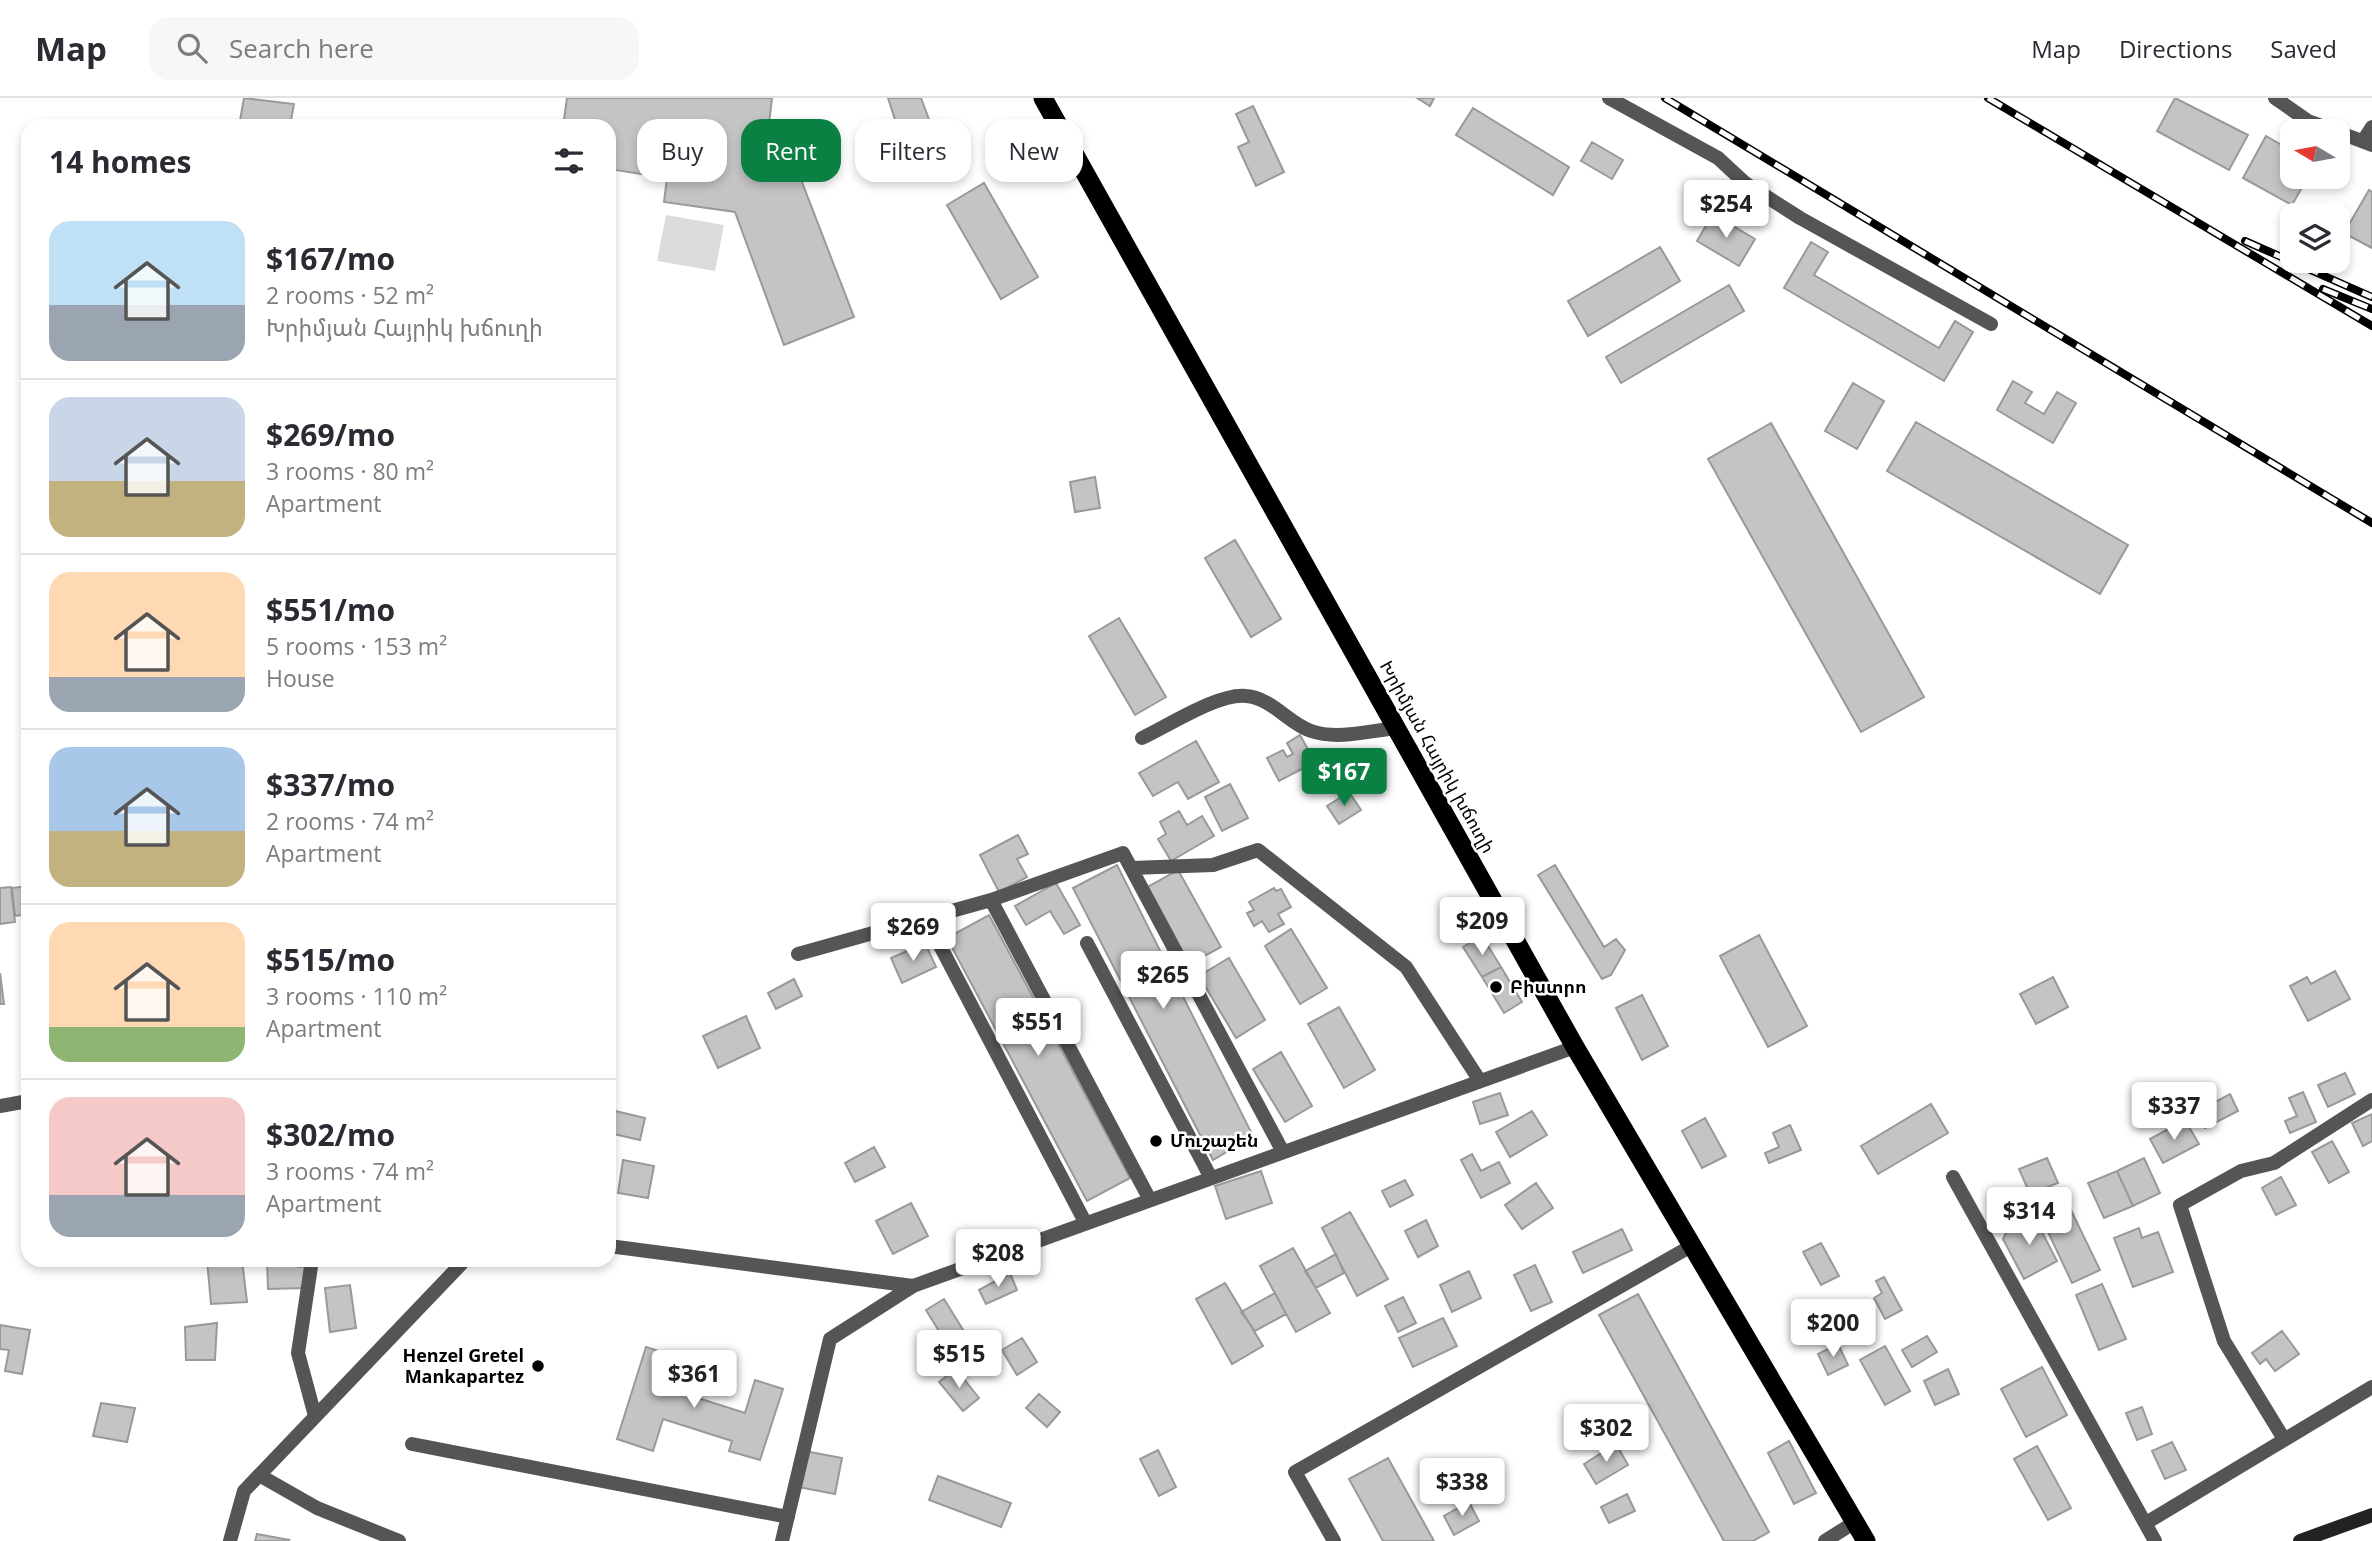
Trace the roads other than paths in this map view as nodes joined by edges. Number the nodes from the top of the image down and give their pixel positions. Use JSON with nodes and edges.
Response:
{"nodes":[{"id":1,"x":1043,"y":98,"type":"edge"},
{"id":2,"x":1609,"y":98,"type":"edge"},
{"id":3,"x":2275,"y":98,"type":"edge"},
{"id":4,"x":2305,"y":119,"type":"edge"},
{"id":5,"x":2372,"y":128,"type":"edge"},
{"id":6,"x":2350,"y":137,"type":"edge"},
{"id":7,"x":2368,"y":143,"type":"edge"},
{"id":8,"x":1991,"y":324,"type":"dead end"},
{"id":9,"x":1396,"y":728,"type":"junction"},
{"id":10,"x":1142,"y":738,"type":"dead end"},
{"id":11,"x":1132,"y":868,"type":"junction"},
{"id":12,"x":990,"y":900,"type":"junction"},
{"id":13,"x":925,"y":917,"type":"junction"},
{"id":14,"x":1087,"y":943,"type":"dead end"},
{"id":15,"x":798,"y":954,"type":"dead end"},
{"id":16,"x":1575,"y":1047,"type":"junction"},
{"id":17,"x":1480,"y":1081,"type":"junction"},
{"id":18,"x":2372,"y":1100,"type":"edge"},
{"id":19,"x":21,"y":1102,"type":"edge"},
{"id":20,"x":0,"y":1106,"type":"edge"},
{"id":21,"x":1283,"y":1152,"type":"junction"},
{"id":22,"x":1953,"y":1177,"type":"dead end"},
{"id":23,"x":1211,"y":1178,"type":"junction"},
{"id":24,"x":1150,"y":1200,"type":"junction"},
{"id":25,"x":1085,"y":1222,"type":"junction"},
{"id":26,"x":1693,"y":1245,"type":"junction"},
{"id":27,"x":616,"y":1247,"type":"edge"},
{"id":28,"x":311,"y":1267,"type":"edge"},
{"id":29,"x":458,"y":1267,"type":"edge"},
{"id":30,"x":913,"y":1286,"type":"junction"},
{"id":31,"x":2372,"y":1387,"type":"edge"},
{"id":32,"x":315,"y":1416,"type":"junction"},
{"id":33,"x":2284,"y":1439,"type":"junction"},
{"id":34,"x":412,"y":1444,"type":"dead end"},
{"id":35,"x":259,"y":1475,"type":"junction"},
{"id":36,"x":2372,"y":1515,"type":"edge"},
{"id":37,"x":788,"y":1517,"type":"junction"},
{"id":38,"x":1855,"y":1522,"type":"junction"},
{"id":39,"x":2146,"y":1523,"type":"junction"},
{"id":40,"x":230,"y":1541,"type":"edge"},
{"id":41,"x":399,"y":1541,"type":"edge"},
{"id":42,"x":782,"y":1541,"type":"edge"},
{"id":43,"x":1334,"y":1541,"type":"edge"},
{"id":44,"x":1825,"y":1541,"type":"edge"},
{"id":45,"x":1866,"y":1541,"type":"edge"},
{"id":46,"x":2155,"y":1541,"type":"edge"},
{"id":47,"x":2300,"y":1541,"type":"edge"}],
"edges":[{"from":1,"to":9,"type":"highway","name":"Խրիմյան Հայրիկ խճուղի"},
{"from":2,"to":8,"type":"street"},
{"from":3,"to":4,"type":"street"},
{"from":5,"to":7,"type":"street"},
{"from":6,"to":7,"type":"street"},
{"from":9,"to":10,"type":"street"},
{"from":9,"to":16,"type":"highway","name":"Խրիմյան Հայրիկ խճուղի"},
{"from":11,"to":12,"type":"street"},
{"from":11,"to":17,"type":"street"},
{"from":11,"to":21,"type":"street"},
{"from":12,"to":13,"type":"street"},
{"from":12,"to":24,"type":"street"},
{"from":13,"to":15,"type":"street"},
{"from":13,"to":25,"type":"street"},
{"from":14,"to":23,"type":"street"},
{"from":16,"to":17,"type":"street"},
{"from":16,"to":26,"type":"highway","name":"Խրիմյան Հայրիկ խճուղի"},
{"from":17,"to":21,"type":"street"},
{"from":18,"to":33,"type":"street"},
{"from":19,"to":20,"type":"street"},
{"from":21,"to":23,"type":"street"},
{"from":22,"to":39,"type":"street"},
{"from":23,"to":24,"type":"street"},
{"from":24,"to":25,"type":"street"},
{"from":25,"to":30,"type":"street"},
{"from":26,"to":38,"type":"highway","name":"Խրիմյան Հայրիկ խճուղի"},
{"from":26,"to":43,"type":"street"},
{"from":27,"to":30,"type":"street"},
{"from":28,"to":32,"type":"street"},
{"from":29,"to":32,"type":"street"},
{"from":30,"to":37,"type":"street"},
{"from":31,"to":33,"type":"street"},
{"from":32,"to":35,"type":"street"},
{"from":33,"to":39,"type":"street"},
{"from":34,"to":37,"type":"street"},
{"from":35,"to":40,"type":"street"},
{"from":35,"to":41,"type":"street"},
{"from":36,"to":47,"type":"main road"},
{"from":37,"to":42,"type":"street"},
{"from":38,"to":44,"type":"street"},
{"from":38,"to":45,"type":"highway","name":"Խրիմյան Հայրիկ խճուղի"},
{"from":39,"to":46,"type":"street"}]}
